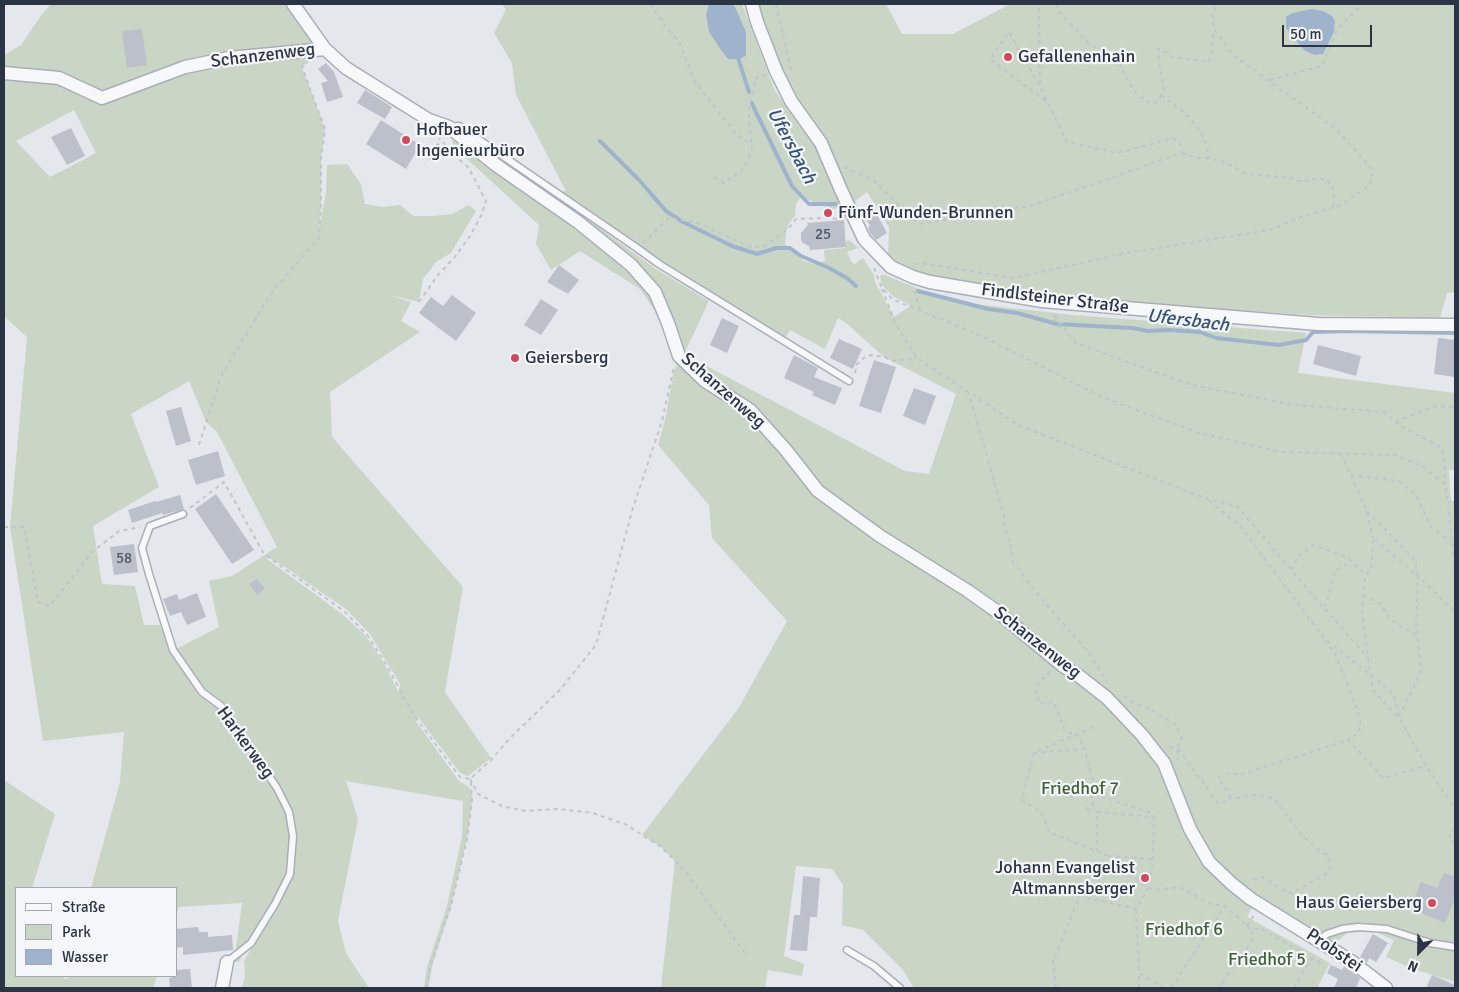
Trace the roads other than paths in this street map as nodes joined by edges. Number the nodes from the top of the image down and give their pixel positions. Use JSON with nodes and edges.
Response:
{"nodes":[{"id":1,"x":293,"y":4,"type":"edge"},
{"id":2,"x":752,"y":4,"type":"edge"},
{"id":3,"x":325,"y":49,"type":"junction"},
{"id":4,"x":4,"y":73,"type":"edge"},
{"id":5,"x":449,"y":127,"type":"junction"},
{"id":6,"x":1455,"y":325,"type":"edge"},
{"id":7,"x":848,"y":381,"type":"road end"},
{"id":8,"x":183,"y":514,"type":"road end"},
{"id":9,"x":1209,"y":862,"type":"joint"},
{"id":10,"x":1318,"y":940,"type":"junction"},
{"id":11,"x":1455,"y":947,"type":"edge"},
{"id":12,"x":847,"y":950,"type":"dead end"},
{"id":13,"x":227,"y":962,"type":"joint"},
{"id":14,"x":222,"y":988,"type":"edge"},
{"id":15,"x":900,"y":988,"type":"edge"},
{"id":16,"x":1386,"y":988,"type":"edge"}],
"edges":[{"from":1,"to":3,"type":"street"},
{"from":2,"to":6,"type":"street","name":"Findlsteiner Straße"},
{"from":3,"to":4,"type":"street","name":"Schanzenweg"},
{"from":3,"to":5,"type":"street","name":"Schanzenweg"},
{"from":5,"to":7,"type":"lane"},
{"from":5,"to":9,"type":"street","name":"Schanzenweg"},
{"from":8,"to":13,"type":"lane","name":"Harkerweg"},
{"from":9,"to":10,"type":"street","name":"Probstei"},
{"from":10,"to":11,"type":"lane"},
{"from":10,"to":16,"type":"street","name":"Probstei"},
{"from":12,"to":15,"type":"lane"},
{"from":13,"to":14,"type":"street"}]}
